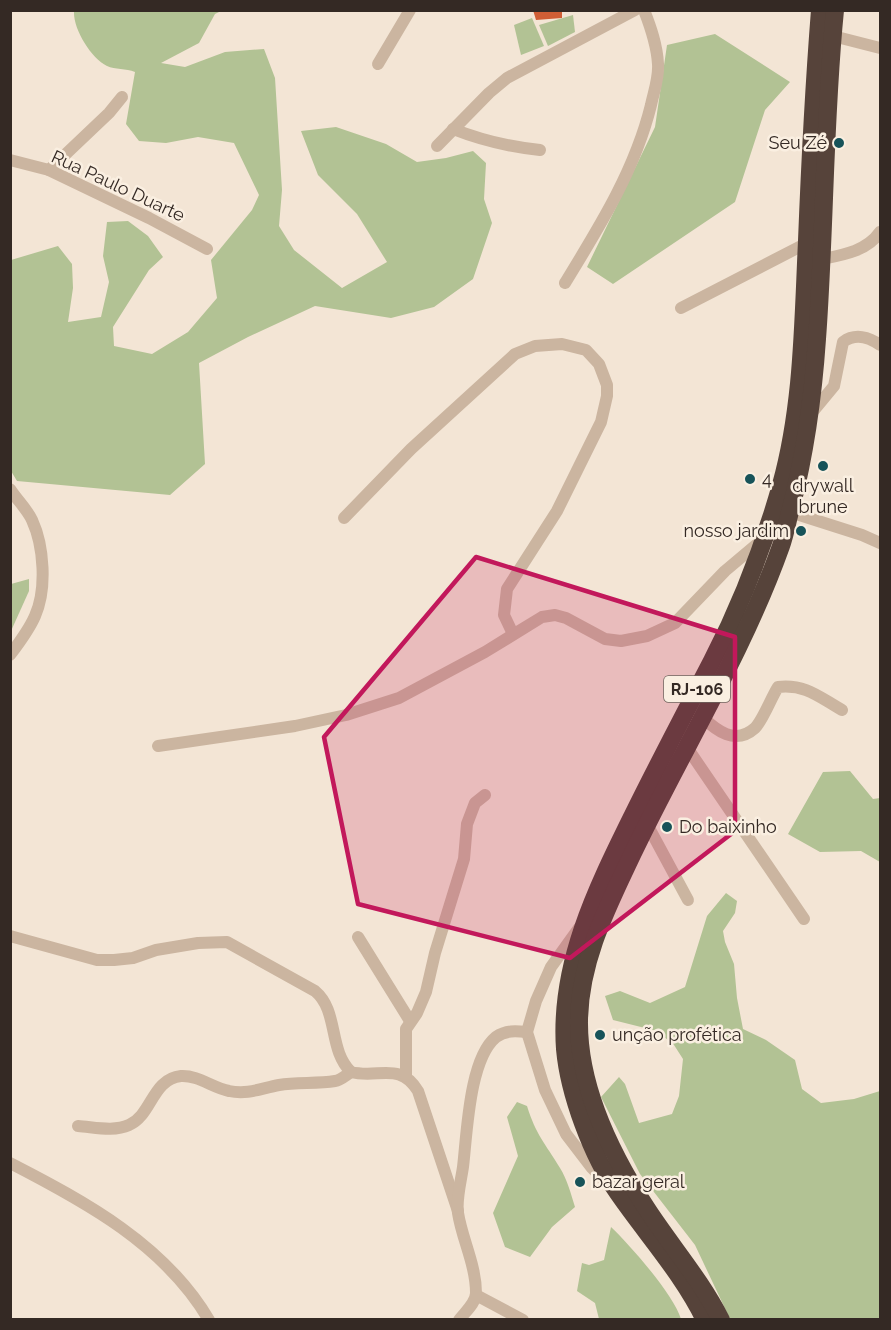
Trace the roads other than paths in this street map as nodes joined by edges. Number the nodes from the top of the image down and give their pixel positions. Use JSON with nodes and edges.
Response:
{"nodes":[{"id":1,"x":410,"y":10,"type":"edge"},
{"id":2,"x":635,"y":10,"type":"edge"},
{"id":3,"x":644,"y":10,"type":"edge"},
{"id":4,"x":820,"y":10,"type":"edge"},
{"id":5,"x":835,"y":10,"type":"edge"},
{"id":6,"x":833,"y":36,"type":"junction"},
{"id":7,"x":880,"y":48,"type":"edge"},
{"id":8,"x":378,"y":64,"type":"dead end"},
{"id":9,"x":122,"y":96,"type":"dead end"},
{"id":10,"x":453,"y":129,"type":"junction"},
{"id":11,"x":437,"y":146,"type":"dead end"},
{"id":12,"x":540,"y":150,"type":"dead end"},
{"id":13,"x":10,"y":160,"type":"edge"},
{"id":14,"x":49,"y":170,"type":"junction"},
{"id":15,"x":880,"y":232,"type":"edge"},
{"id":16,"x":807,"y":243,"type":"junction"},
{"id":17,"x":207,"y":249,"type":"dead end"},
{"id":18,"x":822,"y":260,"type":"junction"},
{"id":19,"x":565,"y":283,"type":"dead end"},
{"id":20,"x":681,"y":308,"type":"dead end"},
{"id":21,"x":880,"y":345,"type":"edge"},
{"id":22,"x":810,"y":415,"type":"junction"},
{"id":23,"x":10,"y":489,"type":"edge"},
{"id":24,"x":790,"y":512,"type":"junction"},
{"id":25,"x":344,"y":518,"type":"dead end"},
{"id":26,"x":764,"y":539,"type":"junction"},
{"id":27,"x":880,"y":543,"type":"edge"},
{"id":28,"x":513,"y":634,"type":"junction"},
{"id":29,"x":10,"y":655,"type":"edge"},
{"id":30,"x":842,"y":710,"type":"dead end"},
{"id":31,"x":702,"y":717,"type":"junction"},
{"id":32,"x":158,"y":746,"type":"dead end"},
{"id":33,"x":686,"y":746,"type":"junction"},
{"id":34,"x":485,"y":795,"type":"dead end"},
{"id":35,"x":647,"y":824,"type":"junction"},
{"id":36,"x":688,"y":900,"type":"dead end"},
{"id":37,"x":804,"y":919,"type":"dead end"},
{"id":38,"x":584,"y":922,"type":"junction"},
{"id":39,"x":10,"y":936,"type":"edge"},
{"id":40,"x":358,"y":937,"type":"dead end"},
{"id":41,"x":410,"y":1021,"type":"junction"},
{"id":42,"x":527,"y":1032,"type":"junction"},
{"id":43,"x":351,"y":1072,"type":"junction"},
{"id":44,"x":406,"y":1076,"type":"junction"},
{"id":45,"x":78,"y":1126,"type":"dead end"},
{"id":46,"x":10,"y":1163,"type":"edge"},
{"id":47,"x":615,"y":1189,"type":"junction"},
{"id":48,"x":458,"y":1211,"type":"junction"},
{"id":49,"x":476,"y":1295,"type":"junction"},
{"id":50,"x":209,"y":1320,"type":"edge"},
{"id":51,"x":459,"y":1320,"type":"edge"},
{"id":52,"x":523,"y":1320,"type":"edge"},
{"id":53,"x":705,"y":1320,"type":"edge"},
{"id":54,"x":720,"y":1320,"type":"edge"}],
"edges":[{"from":1,"to":8,"type":"street"},
{"from":2,"to":10,"type":"street"},
{"from":3,"to":19,"type":"street"},
{"from":4,"to":16,"type":"highway","number":"RJ-106"},
{"from":5,"to":6,"type":"highway","number":"RJ-106"},
{"from":6,"to":7,"type":"street"},
{"from":6,"to":18,"type":"highway","number":"RJ-106"},
{"from":9,"to":14,"type":"street"},
{"from":10,"to":11,"type":"street"},
{"from":10,"to":12,"type":"street"},
{"from":13,"to":14,"type":"street","name":"Rua Paulo Duarte"},
{"from":14,"to":17,"type":"street","name":"Rua Paulo Duarte"},
{"from":15,"to":18,"type":"street"},
{"from":16,"to":20,"type":"street"},
{"from":16,"to":26,"type":"highway","number":"RJ-106"},
{"from":18,"to":22,"type":"highway","number":"RJ-106"},
{"from":21,"to":22,"type":"street"},
{"from":22,"to":24,"type":"highway","number":"RJ-106"},
{"from":23,"to":29,"type":"street"},
{"from":24,"to":27,"type":"street"},
{"from":24,"to":31,"type":"highway","number":"RJ-106"},
{"from":25,"to":28,"type":"street"},
{"from":26,"to":28,"type":"street"},
{"from":26,"to":38,"type":"highway","number":"RJ-106"},
{"from":28,"to":32,"type":"street"},
{"from":30,"to":31,"type":"street"},
{"from":31,"to":33,"type":"highway","number":"RJ-106"},
{"from":33,"to":35,"type":"highway","number":"RJ-106"},
{"from":33,"to":37,"type":"street"},
{"from":34,"to":41,"type":"street"},
{"from":35,"to":36,"type":"street"},
{"from":35,"to":54,"type":"highway","number":"RJ-106"},
{"from":38,"to":42,"type":"street"},
{"from":38,"to":47,"type":"highway","number":"RJ-106"},
{"from":39,"to":43,"type":"street"},
{"from":40,"to":41,"type":"street"},
{"from":41,"to":44,"type":"street"},
{"from":42,"to":47,"type":"street"},
{"from":42,"to":48,"type":"street"},
{"from":43,"to":44,"type":"street"},
{"from":43,"to":45,"type":"street"},
{"from":44,"to":48,"type":"street"},
{"from":46,"to":50,"type":"street"},
{"from":47,"to":53,"type":"highway","number":"RJ-106"},
{"from":48,"to":49,"type":"street"},
{"from":49,"to":51,"type":"street"},
{"from":49,"to":52,"type":"street"}]}
